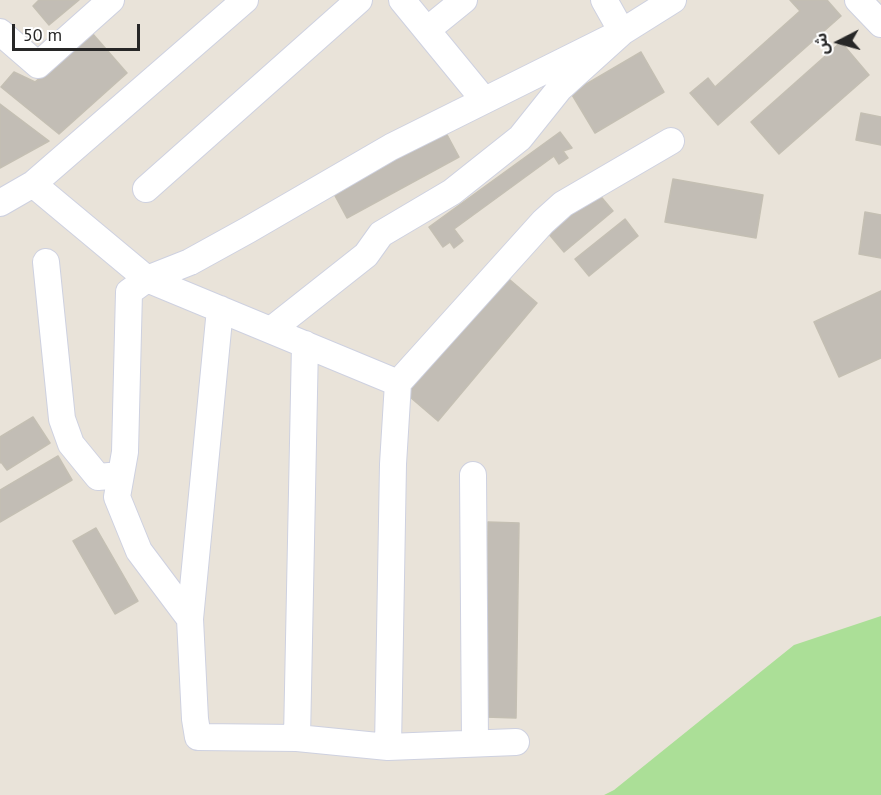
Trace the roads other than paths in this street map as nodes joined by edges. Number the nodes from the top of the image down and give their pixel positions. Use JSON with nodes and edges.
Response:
{"nodes":[{"id":1,"x":111,"y":0,"type":"edge"},
{"id":2,"x":245,"y":0,"type":"edge"},
{"id":3,"x":360,"y":0,"type":"edge"},
{"id":4,"x":402,"y":0,"type":"edge"},
{"id":5,"x":464,"y":0,"type":"edge"},
{"id":6,"x":604,"y":0,"type":"edge"},
{"id":7,"x":673,"y":0,"type":"edge"},
{"id":8,"x":858,"y":0,"type":"edge"},
{"id":9,"x":881,"y":24,"type":"edge"},
{"id":10,"x":427,"y":30,"type":"junction"},
{"id":11,"x":0,"y":32,"type":"edge"},
{"id":12,"x":622,"y":32,"type":"junction"},
{"id":13,"x":484,"y":100,"type":"junction"},
{"id":14,"x":671,"y":141,"type":"dead end"},
{"id":15,"x":33,"y":184,"type":"junction"},
{"id":16,"x":146,"y":189,"type":"dead end"},
{"id":17,"x":0,"y":203,"type":"edge"},
{"id":18,"x":46,"y":262,"type":"dead end"},
{"id":19,"x":147,"y":279,"type":"junction"},
{"id":20,"x":220,"y":309,"type":"junction"},
{"id":21,"x":270,"y":330,"type":"junction"},
{"id":22,"x":305,"y":344,"type":"junction"},
{"id":23,"x":398,"y":383,"type":"junction"},
{"id":24,"x":121,"y":475,"type":"junction"},
{"id":25,"x":473,"y":475,"type":"dead end"},
{"id":26,"x":190,"y":619,"type":"junction"},
{"id":27,"x":297,"y":738,"type":"junction"},
{"id":28,"x":475,"y":742,"type":"junction"},
{"id":29,"x":516,"y":742,"type":"dead end"},
{"id":30,"x":388,"y":747,"type":"junction"}],
"edges":[{"from":1,"to":11,"type":"street"},
{"from":2,"to":15,"type":"street"},
{"from":3,"to":16,"type":"street"},
{"from":4,"to":10,"type":"street"},
{"from":5,"to":10,"type":"street"},
{"from":6,"to":12,"type":"street"},
{"from":7,"to":12,"type":"street"},
{"from":8,"to":9,"type":"street"},
{"from":10,"to":13,"type":"street"},
{"from":12,"to":13,"type":"street"},
{"from":12,"to":21,"type":"street"},
{"from":13,"to":19,"type":"street"},
{"from":14,"to":23,"type":"street"},
{"from":15,"to":17,"type":"street"},
{"from":15,"to":19,"type":"street"},
{"from":18,"to":24,"type":"street"},
{"from":19,"to":20,"type":"street"},
{"from":19,"to":24,"type":"street"},
{"from":20,"to":21,"type":"street"},
{"from":20,"to":26,"type":"street"},
{"from":21,"to":22,"type":"street"},
{"from":22,"to":23,"type":"street"},
{"from":22,"to":27,"type":"street"},
{"from":23,"to":30,"type":"street"},
{"from":24,"to":26,"type":"street"},
{"from":25,"to":28,"type":"street"},
{"from":26,"to":27,"type":"street"},
{"from":27,"to":30,"type":"street"},
{"from":28,"to":29,"type":"street"},
{"from":28,"to":30,"type":"street"}]}
